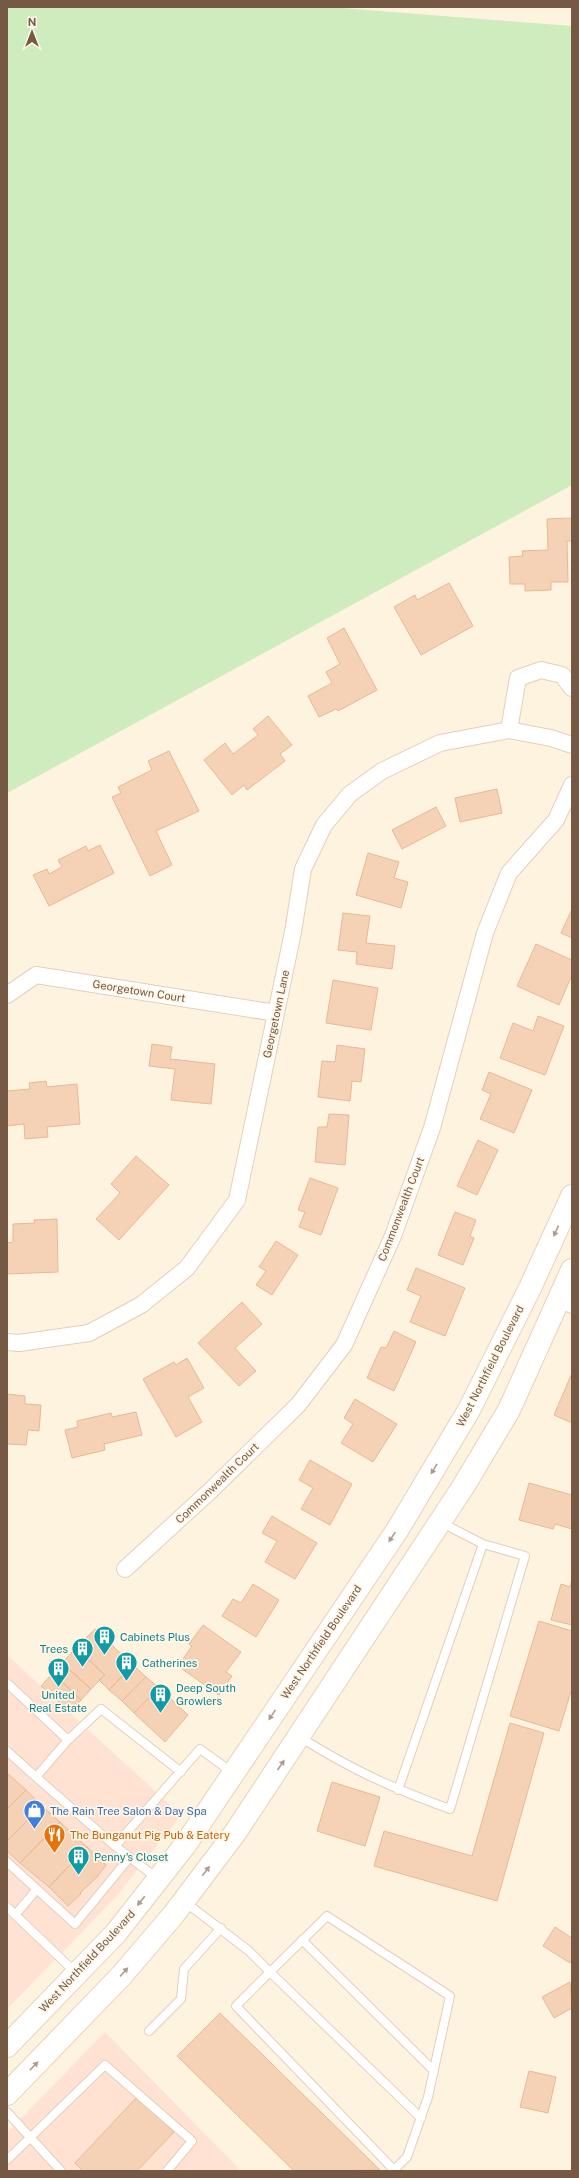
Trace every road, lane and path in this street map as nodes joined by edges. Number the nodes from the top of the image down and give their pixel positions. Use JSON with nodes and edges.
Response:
{"nodes":[{"id":1,"x":572,"y":688,"type":"edge"},
{"id":2,"x":509,"y":730,"type":"junction"},
{"id":3,"x":572,"y":745,"type":"edge"},
{"id":4,"x":572,"y":786,"type":"edge"},
{"id":5,"x":7,"y":995,"type":"edge"},
{"id":6,"x":276,"y":1013,"type":"junction"},
{"id":7,"x":572,"y":1196,"type":"edge"},
{"id":8,"x":572,"y":1270,"type":"edge"},
{"id":9,"x":565,"y":1302,"type":"edge"},
{"id":10,"x":7,"y":1342,"type":"edge"},
{"id":11,"x":412,"y":1504,"type":"junction"},
{"id":12,"x":440,"y":1522,"type":"junction"},
{"id":13,"x":483,"y":1544,"type":"junction"},
{"id":14,"x":125,"y":1569,"type":"dead end"},
{"id":15,"x":7,"y":1683,"type":"edge"},
{"id":16,"x":300,"y":1736,"type":"junction"},
{"id":17,"x":68,"y":1740,"type":"junction"},
{"id":18,"x":7,"y":1751,"type":"edge"},
{"id":19,"x":181,"y":1772,"type":"junction"},
{"id":20,"x":233,"y":1773,"type":"junction"},
{"id":21,"x":36,"y":1777,"type":"junction"},
{"id":22,"x":398,"y":1790,"type":"junction"},
{"id":23,"x":115,"y":1846,"type":"junction"},
{"id":24,"x":130,"y":1857,"type":"junction"},
{"id":25,"x":7,"y":1862,"type":"edge"},
{"id":26,"x":159,"y":1879,"type":"junction"},
{"id":27,"x":37,"y":1889,"type":"junction"},
{"id":28,"x":184,"y":1901,"type":"junction"},
{"id":29,"x":7,"y":1907,"type":"edge"},
{"id":30,"x":16,"y":1915,"type":"junction"},
{"id":31,"x":221,"y":1928,"type":"junction"},
{"id":32,"x":302,"y":1940,"type":"junction"},
{"id":33,"x":270,"y":1972,"type":"junction"},
{"id":34,"x":77,"y":1974,"type":"junction"},
{"id":35,"x":149,"y":2031,"type":"dead end"},
{"id":36,"x":7,"y":2046,"type":"edge"},
{"id":37,"x":434,"y":2071,"type":"junction"},
{"id":38,"x":7,"y":2094,"type":"edge"},
{"id":39,"x":7,"y":2112,"type":"edge"},
{"id":40,"x":421,"y":2118,"type":"junction"},
{"id":41,"x":30,"y":2137,"type":"junction"},
{"id":42,"x":7,"y":2160,"type":"edge"},
{"id":43,"x":61,"y":2171,"type":"edge"},
{"id":44,"x":167,"y":2171,"type":"edge"},
{"id":45,"x":394,"y":2171,"type":"edge"}],
"edges":[{"from":1,"to":2,"type":"street"},
{"from":2,"to":3,"type":"street","name":"Georgetown Lane"},
{"from":2,"to":6,"type":"street","name":"Georgetown Lane"},
{"from":4,"to":14,"type":"street","name":"Commonwealth Court"},
{"from":5,"to":6,"type":"street","name":"Georgetown Court"},
{"from":6,"to":10,"type":"street","name":"Georgetown Lane"},
{"from":7,"to":11,"type":"main road","name":"West Northfield Boulevard","one_way":true},
{"from":8,"to":9,"type":"main road"},
{"from":9,"to":12,"type":"main road"},
{"from":11,"to":12,"type":"main road"},
{"from":11,"to":20,"type":"main road","name":"West Northfield Boulevard","one_way":true},
{"from":12,"to":13,"type":"lane"},
{"from":12,"to":16,"type":"main road"},
{"from":13,"to":22,"type":"lane"},
{"from":13,"to":22,"type":"lane"},
{"from":15,"to":17,"type":"lane"},
{"from":16,"to":22,"type":"lane"},
{"from":28,"to":16,"type":"main road","one_way":true},
{"from":17,"to":19,"type":"lane"},
{"from":17,"to":21,"type":"lane"},
{"from":18,"to":21,"type":"lane"},
{"from":19,"to":20,"type":"lane"},
{"from":19,"to":23,"type":"lane"},
{"from":20,"to":26,"type":"main road","name":"West Northfield Boulevard"},
{"from":21,"to":23,"type":"lane"},
{"from":23,"to":24,"type":"lane"},
{"from":24,"to":26,"type":"lane"},
{"from":24,"to":27,"type":"lane"},
{"from":25,"to":27,"type":"lane"},
{"from":26,"to":34,"type":"main road","name":"West Northfield Boulevard","one_way":true},
{"from":27,"to":30,"type":"lane"},
{"from":28,"to":31,"type":"lane"},
{"from":38,"to":28,"type":"main road","one_way":true},
{"from":29,"to":30,"type":"lane"},
{"from":30,"to":34,"type":"lane"},
{"from":31,"to":33,"type":"lane"},
{"from":31,"to":35,"type":"lane"},
{"from":32,"to":33,"type":"lane"},
{"from":32,"to":37,"type":"lane"},
{"from":32,"to":37,"type":"lane"},
{"from":33,"to":40,"type":"lane"},
{"from":33,"to":45,"type":"lane"},
{"from":34,"to":36,"type":"main road","name":"West Northfield Boulevard"},
{"from":37,"to":40,"type":"lane"},
{"from":39,"to":41,"type":"lane"},
{"from":40,"to":45,"type":"lane"},
{"from":41,"to":42,"type":"lane"},
{"from":41,"to":43,"type":"lane"},
{"from":41,"to":44,"type":"lane"}]}
